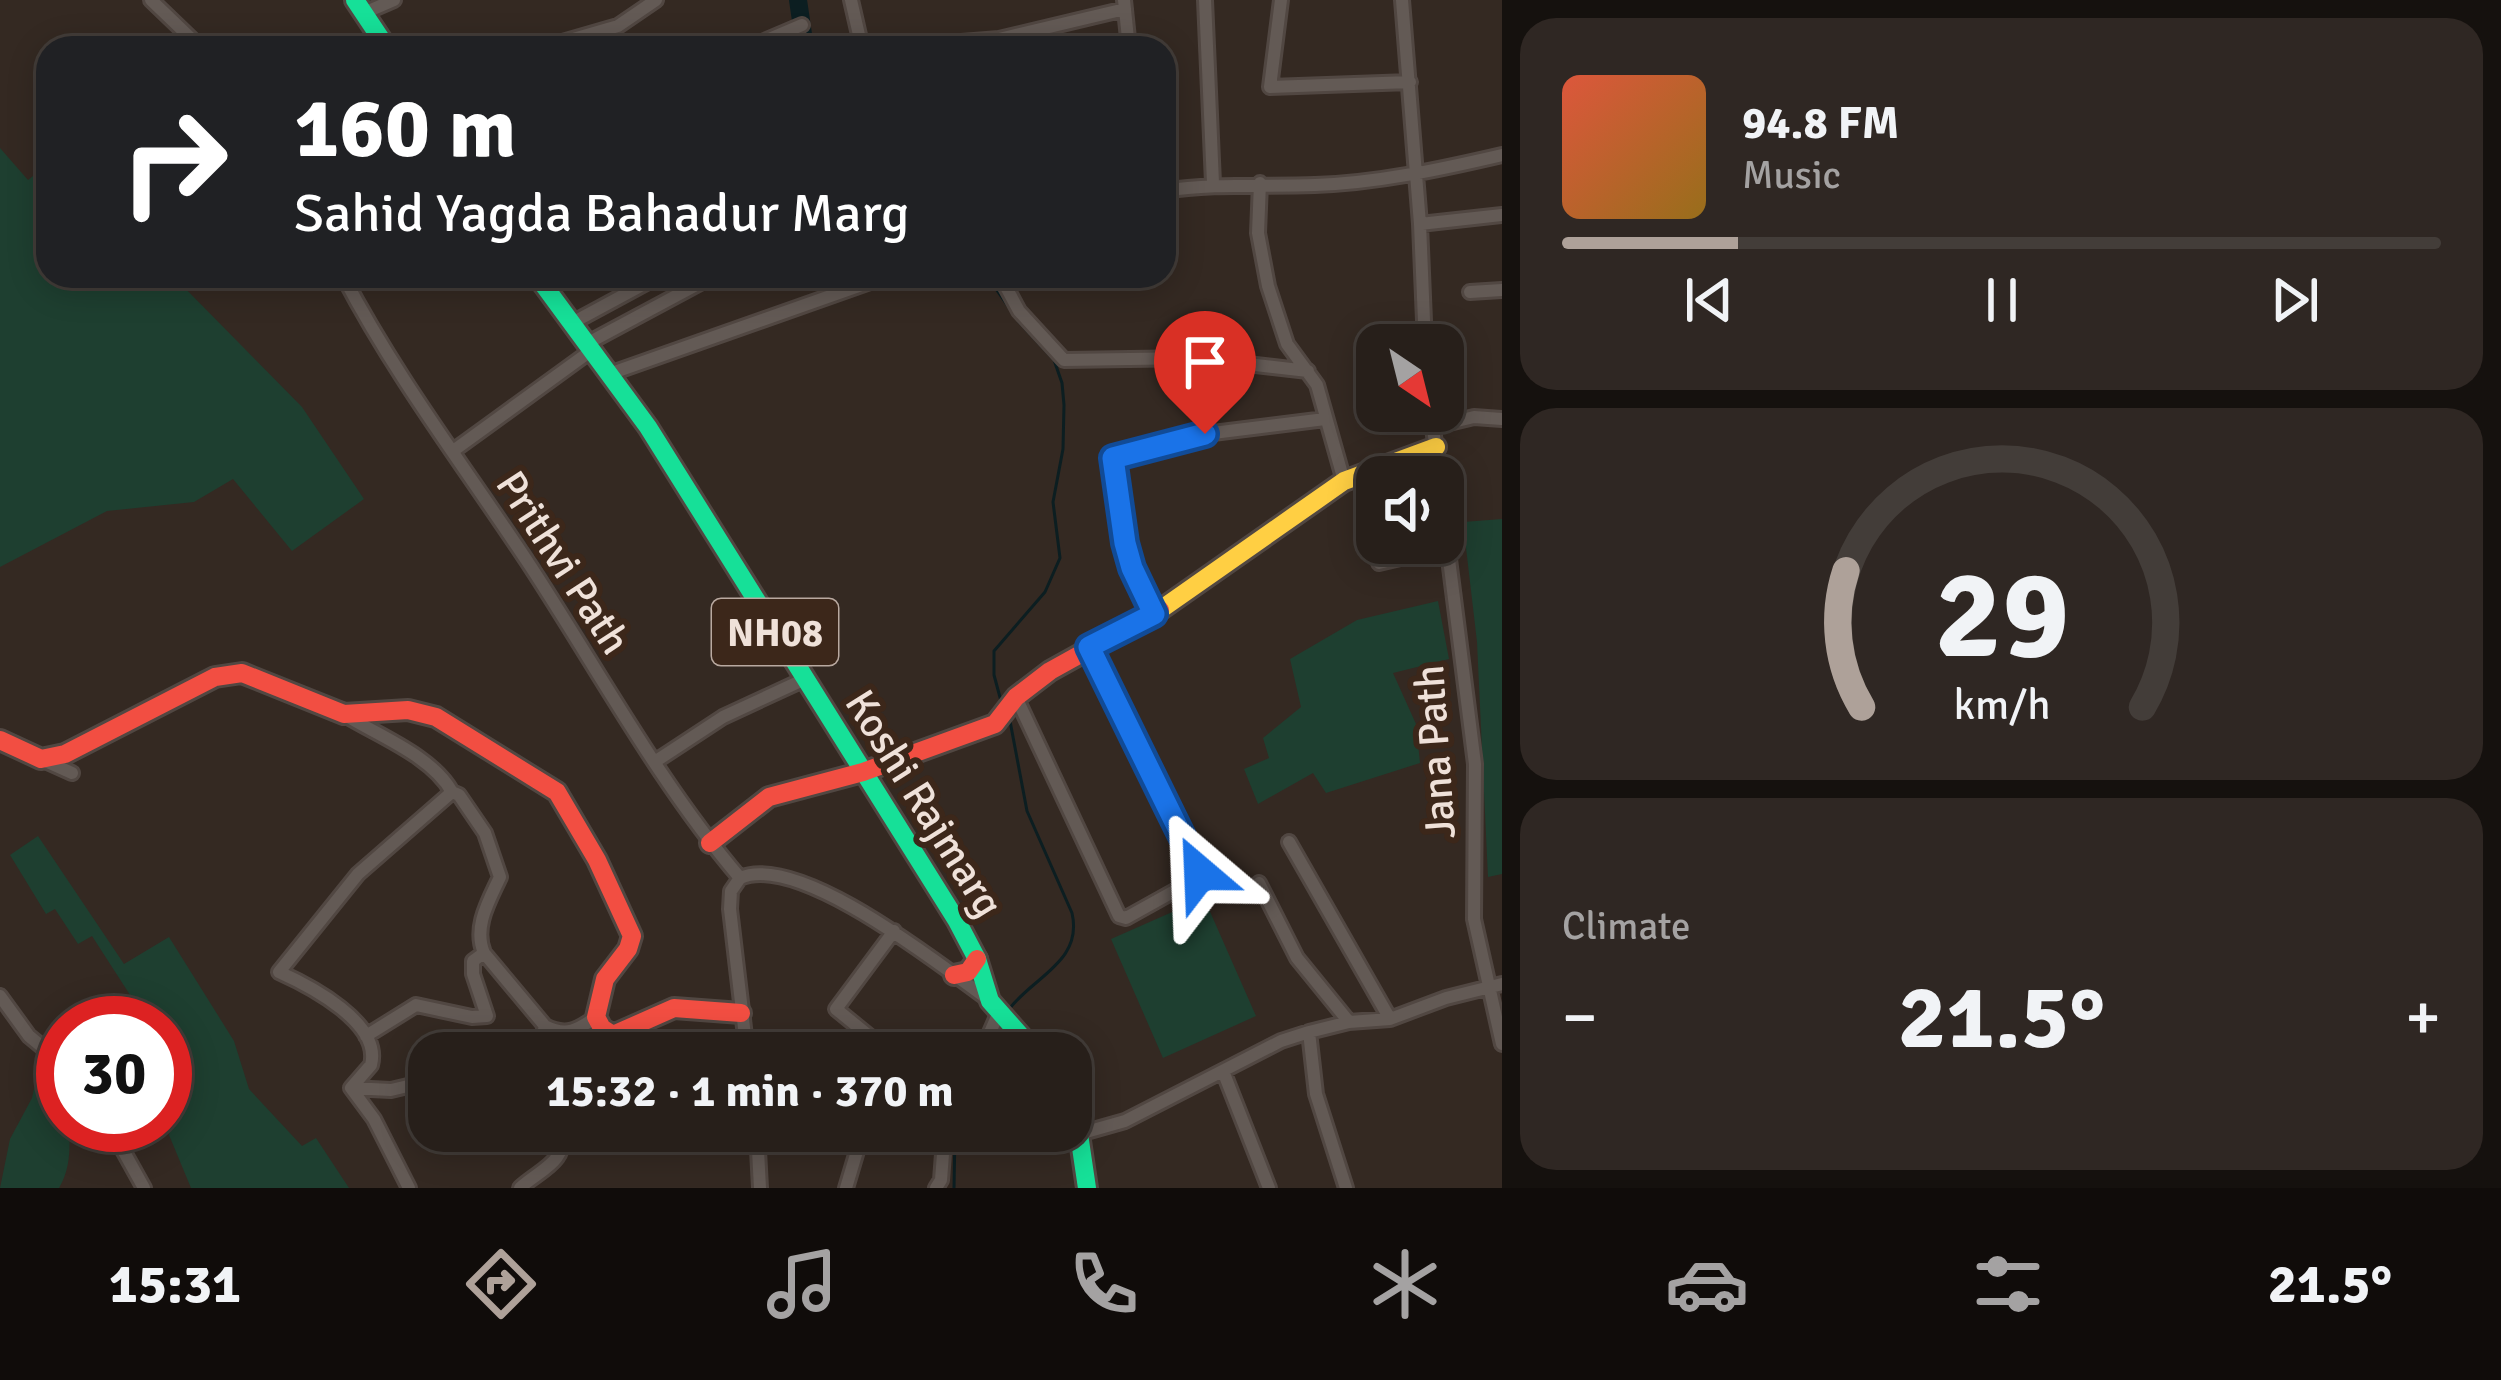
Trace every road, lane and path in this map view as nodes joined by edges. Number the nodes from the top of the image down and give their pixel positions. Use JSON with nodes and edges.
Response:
{"nodes":[{"id":1,"x":151,"y":0,"type":"edge"},
{"id":2,"x":394,"y":0,"type":"edge"},
{"id":3,"x":656,"y":0,"type":"edge"},
{"id":4,"x":850,"y":0,"type":"edge"},
{"id":5,"x":1205,"y":0,"type":"edge"},
{"id":6,"x":1281,"y":0,"type":"edge"},
{"id":7,"x":1402,"y":0,"type":"edge"},
{"id":8,"x":1124,"y":4,"type":"edge"},
{"id":9,"x":359,"y":6,"type":"edge"},
{"id":10,"x":802,"y":26,"type":"dead end"},
{"id":11,"x":188,"y":36,"type":"edge"},
{"id":12,"x":379,"y":36,"type":"edge"},
{"id":13,"x":583,"y":36,"type":"edge"},
{"id":14,"x":777,"y":36,"type":"edge"},
{"id":15,"x":859,"y":36,"type":"edge"},
{"id":16,"x":1010,"y":36,"type":"edge"},
{"id":17,"x":1128,"y":36,"type":"edge"},
{"id":18,"x":1410,"y":82,"type":"junction"},
{"id":19,"x":1502,"y":155,"type":"edge"},
{"id":20,"x":1413,"y":172,"type":"junction"},
{"id":21,"x":1260,"y":183,"type":"junction"},
{"id":22,"x":1213,"y":184,"type":"junction"},
{"id":23,"x":1176,"y":189,"type":"edge"},
{"id":24,"x":1502,"y":214,"type":"edge"},
{"id":25,"x":1420,"y":224,"type":"junction"},
{"id":26,"x":350,"y":288,"type":"edge"},
{"id":27,"x":546,"y":288,"type":"edge"},
{"id":28,"x":636,"y":288,"type":"edge"},
{"id":29,"x":692,"y":288,"type":"edge"},
{"id":30,"x":853,"y":288,"type":"edge"},
{"id":31,"x":1007,"y":288,"type":"edge"},
{"id":32,"x":1502,"y":290,"type":"edge"},
{"id":33,"x":1470,"y":292,"type":"dead end"},
{"id":34,"x":572,"y":322,"type":"junction"},
{"id":35,"x":1424,"y":324,"type":"edge"},
{"id":36,"x":591,"y":346,"type":"junction"},
{"id":37,"x":1308,"y":371,"type":"junction"},
{"id":38,"x":612,"y":373,"type":"junction"},
{"id":39,"x":1325,"y":419,"type":"junction"},
{"id":40,"x":1502,"y":419,"type":"edge"},
{"id":41,"x":1433,"y":432,"type":"edge"},
{"id":42,"x":1434,"y":437,"type":"junction"},
{"id":43,"x":453,"y":451,"type":"junction"},
{"id":44,"x":1436,"y":456,"type":"edge"},
{"id":45,"x":1344,"y":481,"type":"junction"},
{"id":46,"x":1449,"y":564,"type":"edge"},
{"id":47,"x":1154,"y":614,"type":"junction"},
{"id":48,"x":1089,"y":647,"type":"junction"},
{"id":49,"x":805,"y":679,"type":"junction"},
{"id":50,"x":1010,"y":705,"type":"junction"},
{"id":51,"x":344,"y":714,"type":"junction"},
{"id":52,"x":0,"y":740,"type":"edge"},
{"id":53,"x":41,"y":759,"type":"junction"},
{"id":54,"x":656,"y":761,"type":"junction"},
{"id":55,"x":863,"y":772,"type":"junction"},
{"id":56,"x":71,"y":773,"type":"dead end"},
{"id":57,"x":452,"y":792,"type":"junction"},
{"id":58,"x":1289,"y":842,"type":"dead end"},
{"id":59,"x":710,"y":843,"type":"junction"},
{"id":60,"x":740,"y":878,"type":"junction"},
{"id":61,"x":1258,"y":883,"type":"dead end"},
{"id":62,"x":894,"y":932,"type":"junction"},
{"id":63,"x":484,"y":953,"type":"junction"},
{"id":64,"x":977,"y":959,"type":"junction"},
{"id":65,"x":954,"y":975,"type":"junction"},
{"id":66,"x":1495,"y":986,"type":"edge"},
{"id":67,"x":0,"y":996,"type":"edge"},
{"id":68,"x":1000,"y":1012,"type":"junction"},
{"id":69,"x":741,"y":1013,"type":"junction"},
{"id":70,"x":596,"y":1018,"type":"junction"},
{"id":71,"x":1390,"y":1019,"type":"junction"},
{"id":72,"x":1349,"y":1022,"type":"junction"},
{"id":73,"x":545,"y":1026,"type":"junction"},
{"id":74,"x":1309,"y":1031,"type":"junction"},
{"id":75,"x":543,"y":1032,"type":"edge"},
{"id":76,"x":610,"y":1032,"type":"edge"},
{"id":77,"x":619,"y":1032,"type":"edge"},
{"id":78,"x":744,"y":1032,"type":"edge"},
{"id":79,"x":864,"y":1032,"type":"edge"},
{"id":80,"x":991,"y":1032,"type":"edge"},
{"id":81,"x":1018,"y":1032,"type":"edge"},
{"id":82,"x":366,"y":1036,"type":"junction"},
{"id":83,"x":36,"y":1042,"type":"edge"},
{"id":84,"x":1502,"y":1044,"type":"edge"},
{"id":85,"x":1223,"y":1072,"type":"junction"},
{"id":86,"x":408,"y":1086,"type":"edge"},
{"id":87,"x":351,"y":1088,"type":"junction"},
{"id":88,"x":1092,"y":1130,"type":"edge"},
{"id":89,"x":124,"y":1152,"type":"edge"},
{"id":90,"x":562,"y":1152,"type":"edge"},
{"id":91,"x":758,"y":1152,"type":"edge"},
{"id":92,"x":856,"y":1152,"type":"edge"},
{"id":93,"x":944,"y":1152,"type":"edge"},
{"id":94,"x":1082,"y":1152,"type":"edge"},
{"id":95,"x":144,"y":1188,"type":"edge"},
{"id":96,"x":409,"y":1188,"type":"edge"},
{"id":97,"x":520,"y":1188,"type":"edge"},
{"id":98,"x":760,"y":1188,"type":"edge"},
{"id":99,"x":845,"y":1188,"type":"edge"},
{"id":100,"x":936,"y":1188,"type":"edge"},
{"id":101,"x":1087,"y":1188,"type":"edge"},
{"id":102,"x":1269,"y":1188,"type":"edge"},
{"id":103,"x":1346,"y":1188,"type":"edge"}],
"edges":[{"from":1,"to":11,"type":"street"},
{"from":2,"to":9,"type":"street"},
{"from":3,"to":13,"type":"street"},
{"from":4,"to":15,"type":"street"},
{"from":5,"to":22,"type":"street"},
{"from":6,"to":18,"type":"street"},
{"from":7,"to":18,"type":"street"},
{"from":8,"to":16,"type":"street"},
{"from":8,"to":17,"type":"street"},
{"from":9,"to":12,"type":"street"},
{"from":10,"to":14,"type":"street"},
{"from":18,"to":20,"type":"street"},
{"from":19,"to":20,"type":"street"},
{"from":20,"to":21,"type":"street"},
{"from":20,"to":25,"type":"street"},
{"from":21,"to":22,"type":"street"},
{"from":21,"to":37,"type":"street"},
{"from":22,"to":23,"type":"street"},
{"from":24,"to":25,"type":"street"},
{"from":25,"to":35,"type":"street"},
{"from":26,"to":43,"type":"street","name":"Prithvi Path"},
{"from":27,"to":34,"type":"street","name":"Koshi Rajmarg","number":"NH08"},
{"from":28,"to":34,"type":"street"},
{"from":29,"to":36,"type":"street"},
{"from":30,"to":38,"type":"street"},
{"from":31,"to":37,"type":"street"},
{"from":32,"to":33,"type":"street"},
{"from":34,"to":36,"type":"street","name":"Koshi Rajmarg","number":"NH08"},
{"from":36,"to":38,"type":"street","name":"Koshi Rajmarg","number":"NH08"},
{"from":36,"to":43,"type":"street"},
{"from":37,"to":39,"type":"street"},
{"from":38,"to":49,"type":"street","name":"Koshi Rajmarg","number":"NH08"},
{"from":39,"to":45,"type":"street"},
{"from":39,"to":47,"type":"street"},
{"from":40,"to":42,"type":"street"},
{"from":41,"to":42,"type":"street"},
{"from":42,"to":44,"type":"street"},
{"from":42,"to":45,"type":"street"},
{"from":43,"to":54,"type":"street","name":"Prithvi Path"},
{"from":45,"to":47,"type":"street"},
{"from":46,"to":66,"type":"street","name":"Jana Path"},
{"from":47,"to":48,"type":"street"},
{"from":48,"to":50,"type":"street"},
{"from":48,"to":50,"type":"street"},
{"from":49,"to":54,"type":"street"},
{"from":49,"to":55,"type":"street","name":"Koshi Rajmarg","number":"NH08"},
{"from":50,"to":55,"type":"street"},
{"from":51,"to":53,"type":"street"},
{"from":51,"to":57,"type":"street"},
{"from":51,"to":70,"type":"street"},
{"from":52,"to":53,"type":"street"},
{"from":53,"to":56,"type":"street"},
{"from":54,"to":59,"type":"street","name":"Prithvi Path"},
{"from":55,"to":59,"type":"street"},
{"from":55,"to":64,"type":"street","name":"Koshi Rajmarg","number":"NH08"},
{"from":57,"to":63,"type":"street"},
{"from":57,"to":82,"type":"street"},
{"from":58,"to":71,"type":"street"},
{"from":59,"to":60,"type":"street","name":"Prithvi Path"},
{"from":60,"to":62,"type":"street"},
{"from":60,"to":69,"type":"street"},
{"from":61,"to":72,"type":"street"},
{"from":62,"to":65,"type":"street"},
{"from":62,"to":79,"type":"street"},
{"from":63,"to":73,"type":"street"},
{"from":63,"to":82,"type":"street"},
{"from":64,"to":65,"type":"street"},
{"from":64,"to":68,"type":"street","name":"Koshi Rajmarg","number":"NH08"},
{"from":65,"to":68,"type":"street"},
{"from":66,"to":71,"type":"street"},
{"from":66,"to":84,"type":"street","name":"Jana Path"},
{"from":67,"to":83,"type":"street"},
{"from":68,"to":80,"type":"street"},
{"from":68,"to":81,"type":"street","name":"Koshi Rajmarg","number":"NH08"},
{"from":69,"to":77,"type":"street"},
{"from":69,"to":78,"type":"street"},
{"from":70,"to":73,"type":"street"},
{"from":70,"to":76,"type":"street"},
{"from":71,"to":72,"type":"street"},
{"from":72,"to":74,"type":"street"},
{"from":73,"to":75,"type":"street"},
{"from":74,"to":85,"type":"street"},
{"from":74,"to":103,"type":"street"},
{"from":82,"to":87,"type":"street"},
{"from":85,"to":88,"type":"street"},
{"from":85,"to":102,"type":"street"},
{"from":86,"to":87,"type":"street"},
{"from":87,"to":96,"type":"street"},
{"from":89,"to":95,"type":"street"},
{"from":90,"to":97,"type":"street"},
{"from":91,"to":98,"type":"street"},
{"from":92,"to":99,"type":"street"},
{"from":93,"to":100,"type":"street"},
{"from":94,"to":101,"type":"street"}]}
